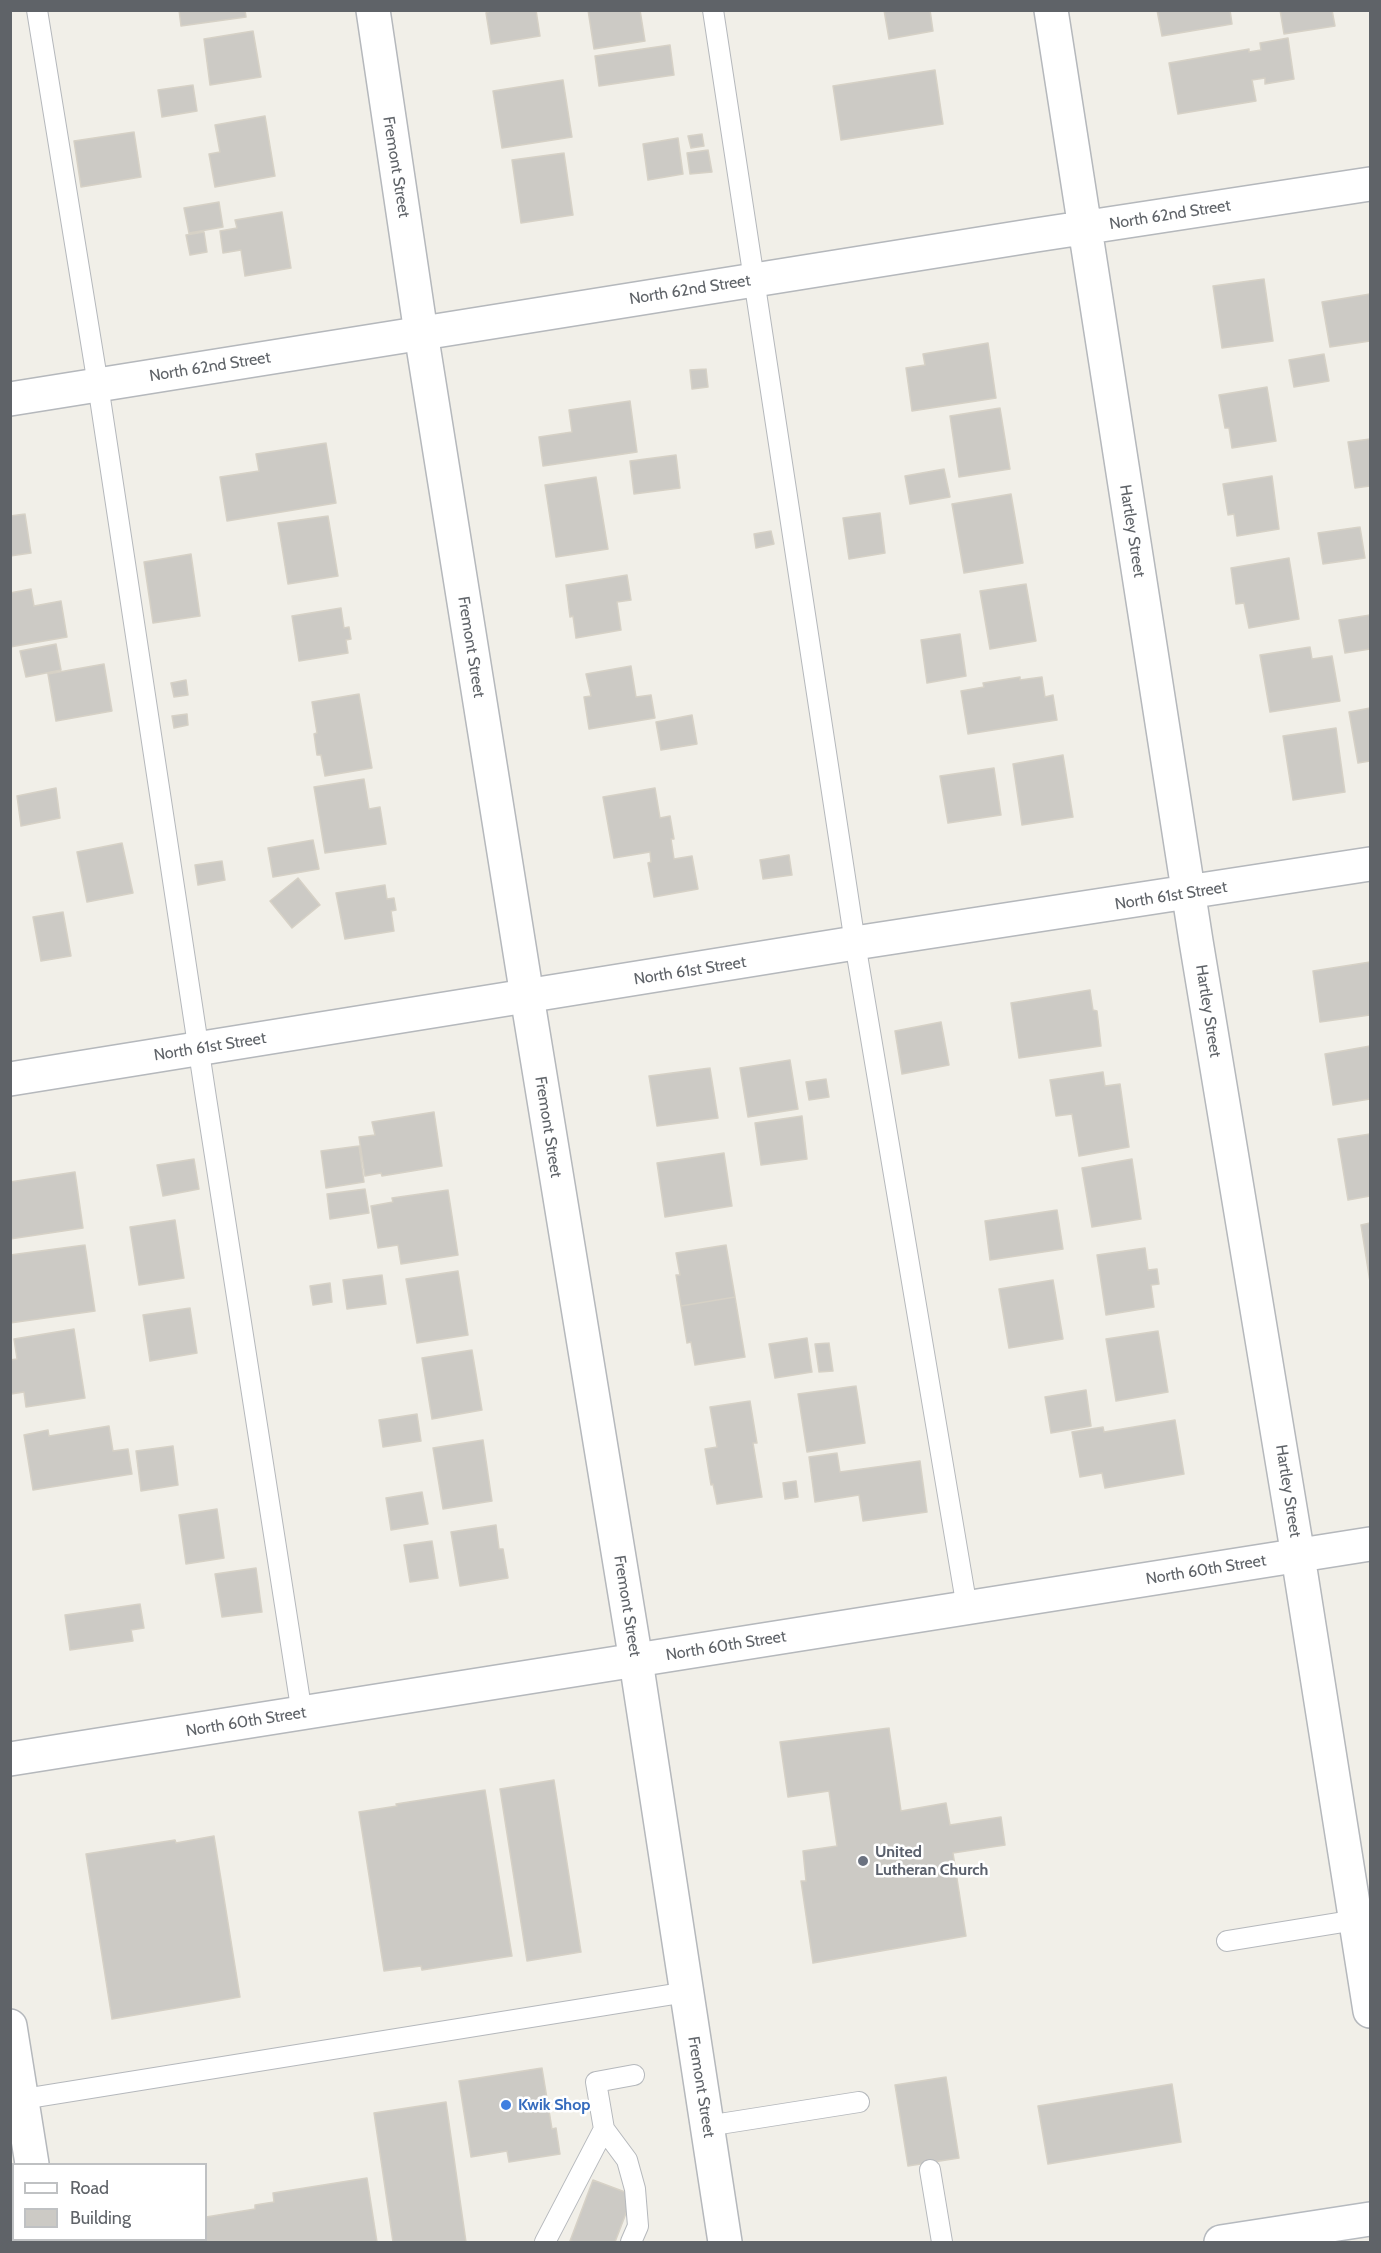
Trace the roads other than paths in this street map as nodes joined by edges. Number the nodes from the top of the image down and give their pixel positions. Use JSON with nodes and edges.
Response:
{"nodes":[{"id":1,"x":37,"y":10,"type":"edge"},
{"id":2,"x":373,"y":10,"type":"edge"},
{"id":3,"x":713,"y":10,"type":"edge"},
{"id":4,"x":1051,"y":10,"type":"edge"},
{"id":5,"x":1371,"y":184,"type":"edge"},
{"id":6,"x":1084,"y":228,"type":"junction"},
{"id":7,"x":753,"y":280,"type":"junction"},
{"id":8,"x":421,"y":333,"type":"junction"},
{"id":9,"x":98,"y":385,"type":"junction"},
{"id":10,"x":10,"y":399,"type":"edge"},
{"id":11,"x":1371,"y":864,"type":"edge"},
{"id":12,"x":1189,"y":892,"type":"junction"},
{"id":13,"x":855,"y":943,"type":"junction"},
{"id":14,"x":527,"y":996,"type":"junction"},
{"id":15,"x":199,"y":1049,"type":"junction"},
{"id":16,"x":10,"y":1079,"type":"edge"},
{"id":17,"x":1371,"y":1544,"type":"edge"},
{"id":18,"x":1298,"y":1556,"type":"junction"},
{"id":19,"x":967,"y":1608,"type":"junction"},
{"id":20,"x":636,"y":1661,"type":"junction"},
{"id":21,"x":302,"y":1714,"type":"junction"},
{"id":22,"x":10,"y":1759,"type":"edge"},
{"id":23,"x":1356,"y":1920,"type":"junction"},
{"id":24,"x":1227,"y":1941,"type":"dead end"},
{"id":25,"x":687,"y":1992,"type":"junction"},
{"id":26,"x":1371,"y":2011,"type":"edge"},
{"id":27,"x":10,"y":2026,"type":"edge"},
{"id":28,"x":634,"y":2075,"type":"dead end"},
{"id":29,"x":16,"y":2100,"type":"edge"},
{"id":30,"x":860,"y":2102,"type":"dead end"},
{"id":31,"x":707,"y":2126,"type":"junction"},
{"id":32,"x":604,"y":2129,"type":"junction"},
{"id":33,"x":32,"y":2163,"type":"edge"},
{"id":34,"x":930,"y":2170,"type":"dead end"},
{"id":35,"x":1371,"y":2219,"type":"edge"},
{"id":36,"x":545,"y":2242,"type":"edge"},
{"id":37,"x":630,"y":2242,"type":"edge"},
{"id":38,"x":725,"y":2242,"type":"edge"},
{"id":39,"x":942,"y":2242,"type":"edge"},
{"id":40,"x":1221,"y":2242,"type":"edge"}],
"edges":[{"from":1,"to":9,"type":"lane"},
{"from":2,"to":8,"type":"street","name":"Fremont Street"},
{"from":3,"to":7,"type":"lane"},
{"from":4,"to":6,"type":"street","name":"Hartley Street"},
{"from":5,"to":6,"type":"street","name":"North 62nd Street"},
{"from":6,"to":7,"type":"street","name":"North 62nd Street"},
{"from":6,"to":12,"type":"street","name":"Hartley Street"},
{"from":7,"to":8,"type":"street","name":"North 62nd Street"},
{"from":7,"to":13,"type":"lane"},
{"from":8,"to":9,"type":"street","name":"North 62nd Street"},
{"from":8,"to":14,"type":"street","name":"Fremont Street"},
{"from":9,"to":10,"type":"street","name":"North 62nd Street"},
{"from":9,"to":15,"type":"lane"},
{"from":11,"to":12,"type":"street","name":"North 61st Street"},
{"from":12,"to":13,"type":"street","name":"North 61st Street"},
{"from":12,"to":18,"type":"street","name":"Hartley Street"},
{"from":13,"to":14,"type":"street","name":"North 61st Street"},
{"from":13,"to":19,"type":"lane"},
{"from":14,"to":15,"type":"street","name":"North 61st Street"},
{"from":14,"to":20,"type":"street","name":"Fremont Street"},
{"from":15,"to":16,"type":"street","name":"North 61st Street"},
{"from":15,"to":21,"type":"lane"},
{"from":17,"to":18,"type":"street","name":"North 60th Street"},
{"from":18,"to":19,"type":"street","name":"North 60th Street"},
{"from":18,"to":23,"type":"street","name":"Hartley Street"},
{"from":19,"to":20,"type":"street","name":"North 60th Street"},
{"from":20,"to":21,"type":"street","name":"North 60th Street"},
{"from":20,"to":25,"type":"street","name":"Fremont Street"},
{"from":21,"to":22,"type":"street","name":"North 60th Street"},
{"from":23,"to":24,"type":"lane"},
{"from":23,"to":26,"type":"street","name":"Hartley Street"},
{"from":25,"to":29,"type":"lane"},
{"from":25,"to":31,"type":"street","name":"Fremont Street"},
{"from":27,"to":29,"type":"street"},
{"from":28,"to":32,"type":"lane"},
{"from":29,"to":33,"type":"street"},
{"from":30,"to":31,"type":"lane"},
{"from":31,"to":38,"type":"street","name":"Fremont Street"},
{"from":32,"to":36,"type":"lane"},
{"from":32,"to":37,"type":"lane"},
{"from":34,"to":39,"type":"lane"},
{"from":35,"to":40,"type":"street"}]}
